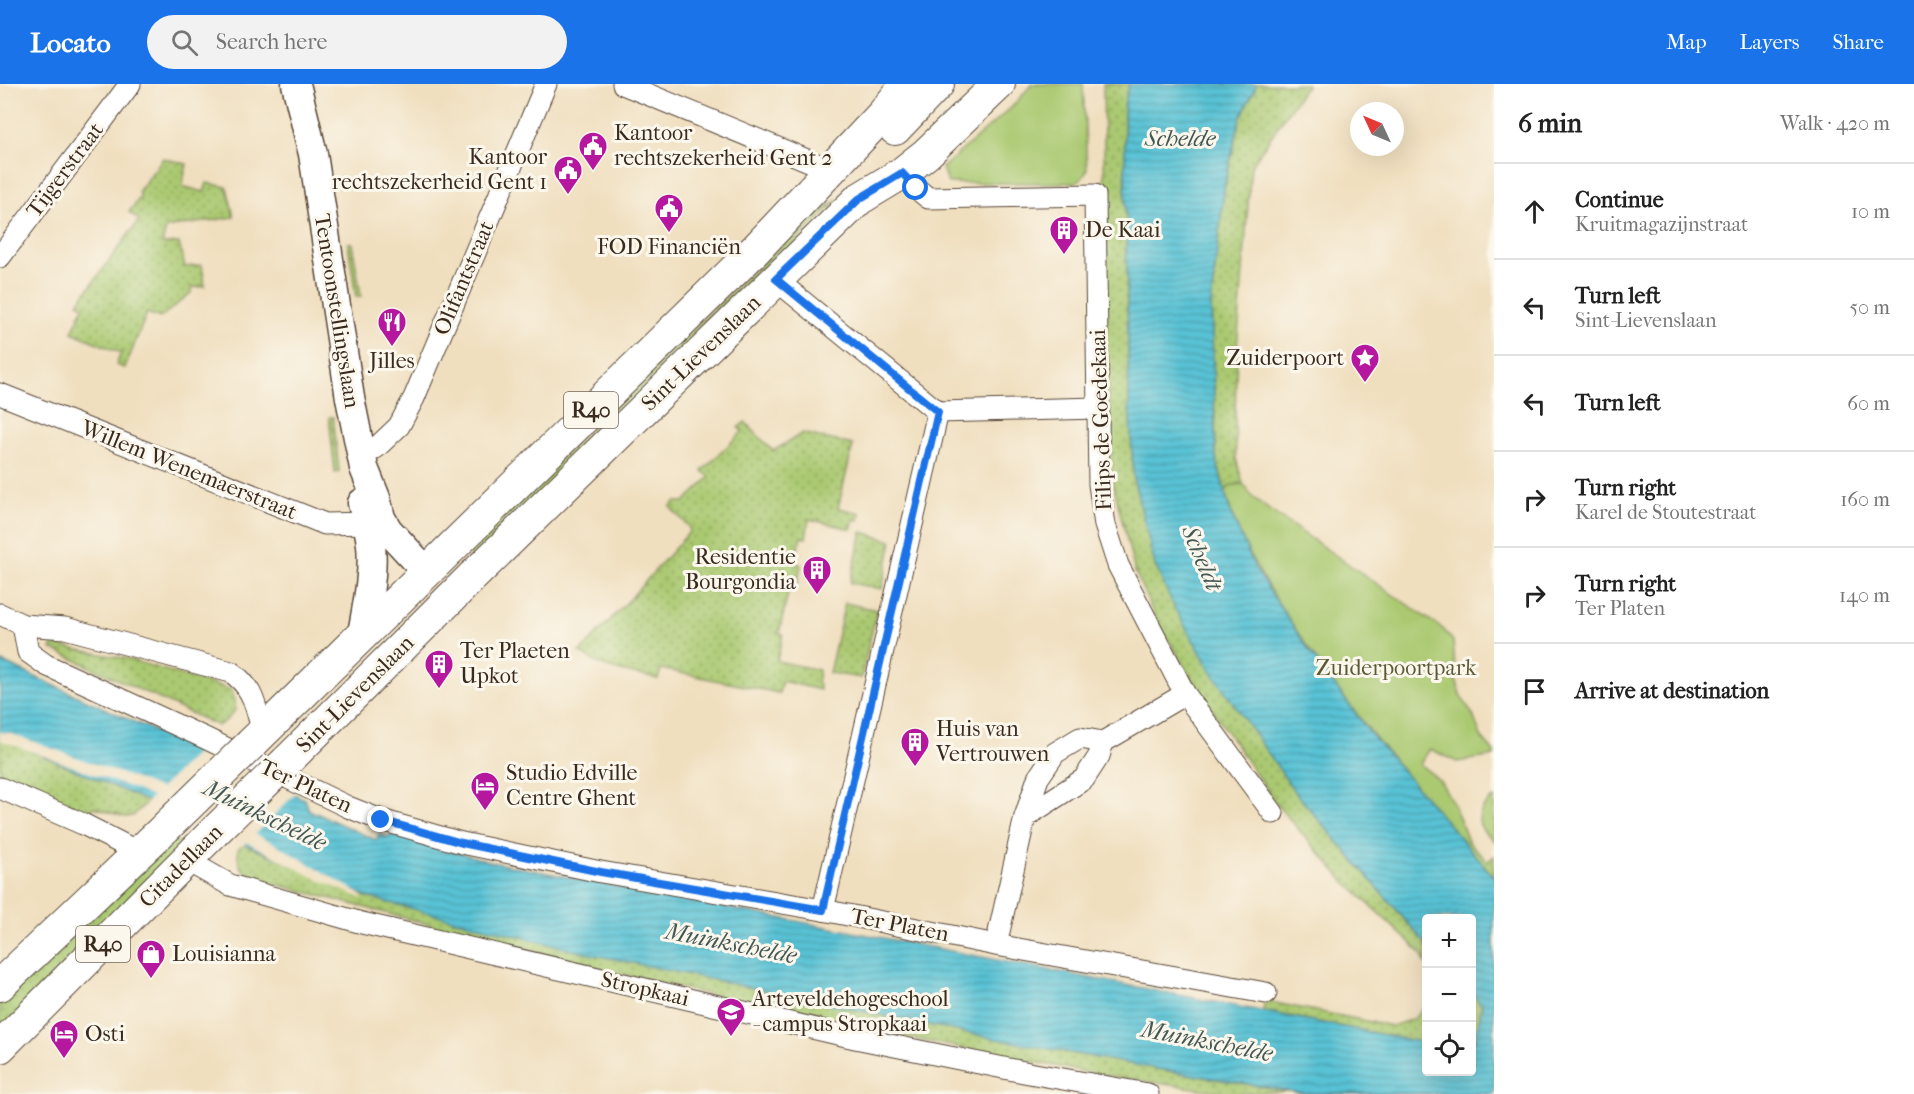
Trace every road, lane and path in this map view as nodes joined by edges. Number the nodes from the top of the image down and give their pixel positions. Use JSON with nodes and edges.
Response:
{"nodes":[{"id":1,"x":130,"y":84,"type":"edge"},
{"id":2,"x":296,"y":84,"type":"edge"},
{"id":3,"x":546,"y":84,"type":"edge"},
{"id":4,"x":622,"y":84,"type":"edge"},
{"id":5,"x":908,"y":84,"type":"edge"},
{"id":6,"x":938,"y":84,"type":"edge"},
{"id":7,"x":956,"y":84,"type":"edge"},
{"id":8,"x":999,"y":84,"type":"edge"},
{"id":9,"x":831,"y":170,"type":"junction"},
{"id":10,"x":902,"y":173,"type":"junction"},
{"id":11,"x":859,"y":199,"type":"junction"},
{"id":12,"x":756,"y":249,"type":"junction"},
{"id":13,"x":0,"y":257,"type":"edge"},
{"id":14,"x":776,"y":279,"type":"junction"},
{"id":15,"x":0,"y":394,"type":"edge"},
{"id":16,"x":1099,"y":408,"type":"junction"},
{"id":17,"x":938,"y":412,"type":"junction"},
{"id":18,"x":362,"y":463,"type":"junction"},
{"id":19,"x":374,"y":521,"type":"junction"},
{"id":20,"x":426,"y":572,"type":"junction"},
{"id":21,"x":0,"y":614,"type":"edge"},
{"id":22,"x":23,"y":625,"type":"junction"},
{"id":23,"x":362,"y":634,"type":"junction"},
{"id":24,"x":399,"y":651,"type":"junction"},
{"id":25,"x":1185,"y":694,"type":"junction"},
{"id":26,"x":257,"y":738,"type":"junction"},
{"id":27,"x":1103,"y":742,"type":"junction"},
{"id":28,"x":286,"y":762,"type":"joint"},
{"id":29,"x":0,"y":788,"type":"edge"},
{"id":30,"x":1273,"y":813,"type":"dead end"},
{"id":31,"x":1025,"y":817,"type":"junction"},
{"id":32,"x":196,"y":850,"type":"junction"},
{"id":33,"x":140,"y":853,"type":"junction"},
{"id":34,"x":823,"y":910,"type":"junction"},
{"id":35,"x":996,"y":945,"type":"junction"},
{"id":36,"x":0,"y":985,"type":"edge"},
{"id":37,"x":1266,"y":993,"type":"dead end"},
{"id":38,"x":0,"y":1047,"type":"edge"},
{"id":39,"x":1148,"y":1094,"type":"edge"}],
"edges":[{"from":1,"to":13,"type":"street","name":"Tijgerstraat"},
{"from":2,"to":18,"type":"street","name":"Tentoonstellingslaan"},
{"from":3,"to":18,"type":"street","name":"Olifantstraat"},
{"from":4,"to":9,"type":"street"},
{"from":5,"to":9,"type":"main road","name":"Sint-Lievenslaan","number":"R40"},
{"from":6,"to":12,"type":"main road","number":"R40"},
{"from":7,"to":11,"type":"main road","number":"R40"},
{"from":8,"to":10,"type":"main road","name":"Sint-Lievenslaan","number":"R40"},
{"from":9,"to":12,"type":"main road","name":"Sint-Lievenslaan","number":"R40"},
{"from":10,"to":11,"type":"main road","name":"Sint-Lievenslaan","number":"R40"},
{"from":10,"to":16,"type":"street","name":"Filips de Goedekaai"},
{"from":11,"to":14,"type":"main road","name":"Sint-Lievenslaan","number":"R40"},
{"from":12,"to":20,"type":"main road","name":"Sint-Lievenslaan","number":"R40"},
{"from":14,"to":17,"type":"street"},
{"from":14,"to":24,"type":"main road","name":"Sint-Lievenslaan","number":"R40"},
{"from":15,"to":19,"type":"street","name":"Willem Wenemaerstraat"},
{"from":16,"to":17,"type":"street"},
{"from":16,"to":25,"type":"street","name":"Filips de Goedekaai"},
{"from":17,"to":34,"type":"street"},
{"from":18,"to":19,"type":"street","name":"Tentoonstellingslaan"},
{"from":19,"to":20,"type":"street","name":"Tentoonstellingslaan"},
{"from":19,"to":23,"type":"street","name":"Tentoonstellingslaan"},
{"from":20,"to":23,"type":"main road","name":"Sint-Lievenslaan","number":"R40"},
{"from":20,"to":24,"type":"main road"},
{"from":21,"to":22,"type":"street","name":"Ter Platen"},
{"from":22,"to":26,"type":"street","name":"Ter Platen"},
{"from":22,"to":34,"type":"street","name":"Ter Platen"},
{"from":23,"to":26,"type":"main road","name":"Sint-Lievenslaan","number":"R40"},
{"from":24,"to":28,"type":"main road","name":"Sint-Lievenslaan","number":"R40"},
{"from":25,"to":27,"type":"street"},
{"from":25,"to":30,"type":"street","name":"Filips de Goedekaai"},
{"from":26,"to":33,"type":"main road","name":"Citadellaan","number":"R40","bridge":true},
{"from":27,"to":31,"type":"street"},
{"from":27,"to":31,"type":"street"},
{"from":28,"to":32,"type":"main road","name":"Citadellaan","number":"R40","bridge":true},
{"from":29,"to":33,"type":"street"},
{"from":31,"to":35,"type":"street"},
{"from":32,"to":38,"type":"main road","name":"Citadellaan","number":"R40"},
{"from":32,"to":39,"type":"street","name":"Stropkaai"},
{"from":33,"to":36,"type":"main road","name":"Citadellaan","number":"R40"},
{"from":34,"to":35,"type":"street","name":"Ter Platen"},
{"from":35,"to":37,"type":"street","name":"Ter Platen"}]}
